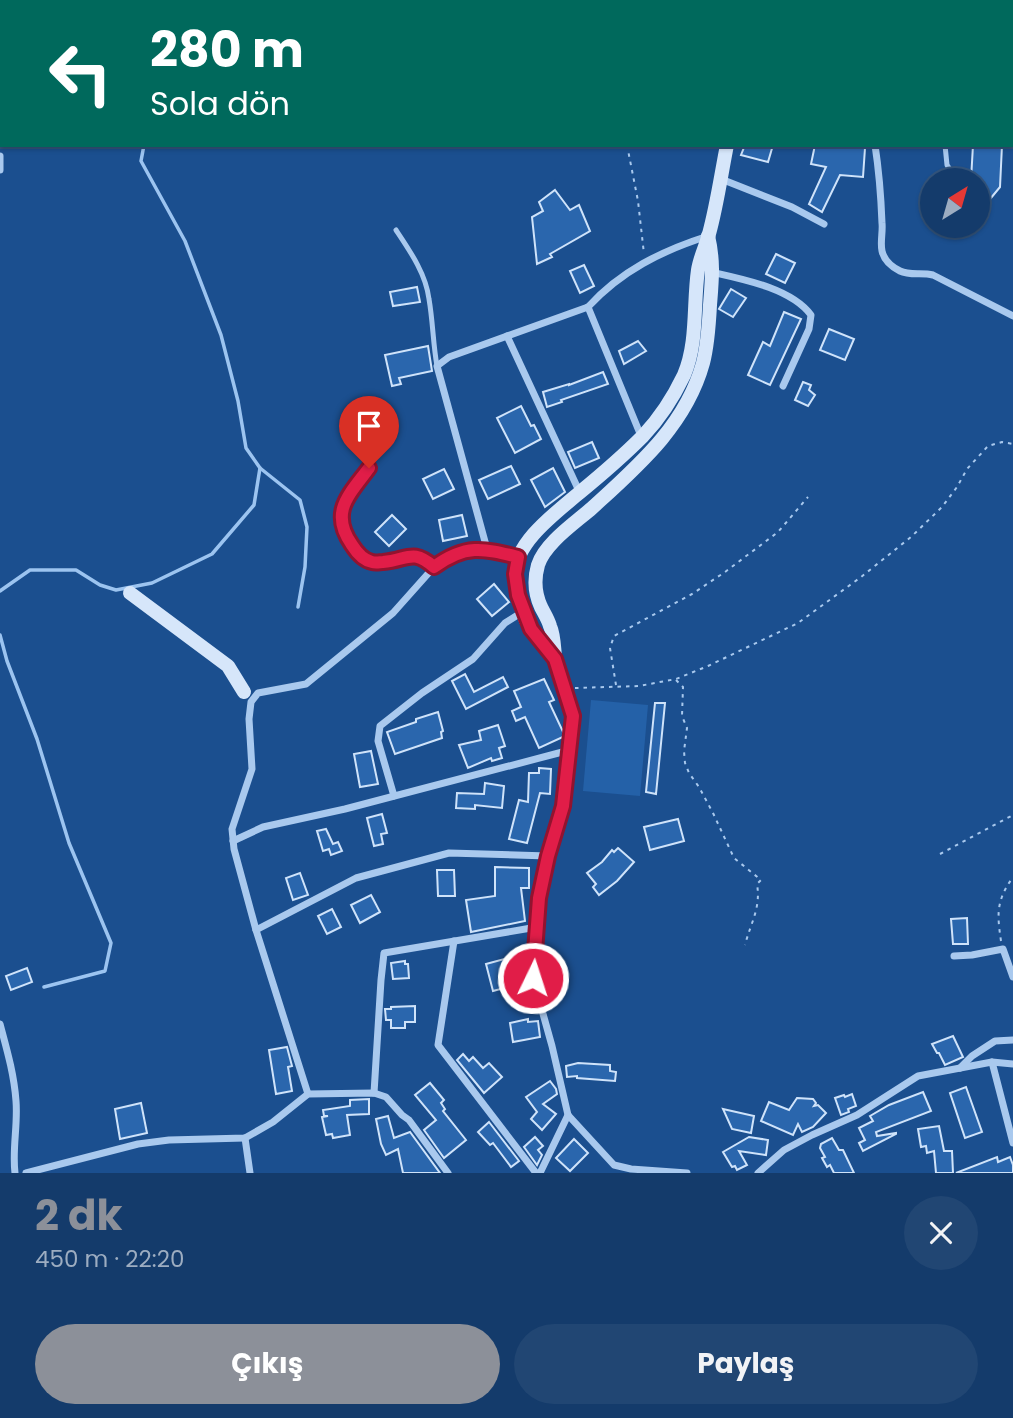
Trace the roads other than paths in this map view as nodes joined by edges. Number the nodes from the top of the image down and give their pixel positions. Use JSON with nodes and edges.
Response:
{"nodes":[{"id":1,"x":727,"y":147,"type":"edge"},
{"id":2,"x":875,"y":147,"type":"edge"},
{"id":3,"x":945,"y":147,"type":"edge"},
{"id":4,"x":0,"y":156,"type":"edge"},
{"id":5,"x":949,"y":168,"type":"edge"},
{"id":6,"x":0,"y":170,"type":"edge"},
{"id":7,"x":720,"y":179,"type":"junction"},
{"id":8,"x":824,"y":224,"type":"dead end"},
{"id":9,"x":396,"y":230,"type":"dead end"},
{"id":10,"x":708,"y":236,"type":"junction"},
{"id":11,"x":705,"y":272,"type":"junction"},
{"id":12,"x":588,"y":307,"type":"junction"},
{"id":13,"x":1013,"y":316,"type":"edge"},
{"id":14,"x":507,"y":336,"type":"junction"},
{"id":15,"x":437,"y":366,"type":"junction"},
{"id":16,"x":783,"y":386,"type":"dead end"},
{"id":17,"x":642,"y":437,"type":"junction"},
{"id":18,"x":369,"y":468,"type":"dead end"},
{"id":19,"x":580,"y":493,"type":"junction"},
{"id":20,"x":487,"y":549,"type":"junction"},
{"id":21,"x":518,"y":557,"type":"junction"},
{"id":22,"x":434,"y":567,"type":"junction"},
{"id":23,"x":130,"y":593,"type":"dead end"},
{"id":24,"x":524,"y":611,"type":"junction"},
{"id":25,"x":555,"y":659,"type":"junction"},
{"id":26,"x":251,"y":696,"type":"junction"},
{"id":27,"x":570,"y":750,"type":"junction"},
{"id":28,"x":394,"y":796,"type":"junction"},
{"id":29,"x":233,"y":841,"type":"junction"},
{"id":30,"x":548,"y":856,"type":"junction"},
{"id":31,"x":537,"y":927,"type":"junction"},
{"id":32,"x":256,"y":930,"type":"junction"},
{"id":33,"x":454,"y":941,"type":"junction"},
{"id":34,"x":954,"y":956,"type":"dead end"},
{"id":35,"x":1013,"y":976,"type":"edge"},
{"id":36,"x":0,"y":1024,"type":"edge"},
{"id":37,"x":1013,"y":1040,"type":"edge"},
{"id":38,"x":992,"y":1062,"type":"junction"},
{"id":39,"x":1013,"y":1064,"type":"edge"},
{"id":40,"x":959,"y":1068,"type":"junction"},
{"id":41,"x":374,"y":1093,"type":"junction"},
{"id":42,"x":308,"y":1094,"type":"junction"},
{"id":43,"x":568,"y":1115,"type":"junction"},
{"id":44,"x":245,"y":1138,"type":"junction"},
{"id":45,"x":1013,"y":1143,"type":"edge"},
{"id":46,"x":15,"y":1173,"type":"edge"},
{"id":47,"x":26,"y":1173,"type":"edge"},
{"id":48,"x":250,"y":1173,"type":"edge"},
{"id":49,"x":447,"y":1173,"type":"edge"},
{"id":50,"x":538,"y":1173,"type":"edge"},
{"id":51,"x":687,"y":1173,"type":"edge"},
{"id":52,"x":758,"y":1173,"type":"edge"}],
"edges":[{"from":1,"to":7,"type":"street"},
{"from":2,"to":13,"type":"street"},
{"from":3,"to":5,"type":"lane"},
{"from":4,"to":6,"type":"street"},
{"from":7,"to":8,"type":"street"},
{"from":7,"to":10,"type":"street"},
{"from":9,"to":15,"type":"lane"},
{"from":10,"to":11,"type":"street"},
{"from":10,"to":12,"type":"street"},
{"from":11,"to":16,"type":"street"},
{"from":11,"to":17,"type":"street"},
{"from":11,"to":25,"type":"street"},
{"from":12,"to":14,"type":"street"},
{"from":12,"to":17,"type":"street"},
{"from":14,"to":15,"type":"street"},
{"from":14,"to":19,"type":"street"},
{"from":15,"to":20,"type":"street"},
{"from":17,"to":19,"type":"street"},
{"from":18,"to":22,"type":"lane"},
{"from":19,"to":21,"type":"street"},
{"from":20,"to":21,"type":"street"},
{"from":20,"to":22,"type":"street"},
{"from":21,"to":24,"type":"street"},
{"from":22,"to":26,"type":"street"},
{"from":23,"to":26,"type":"street"},
{"from":24,"to":25,"type":"street"},
{"from":24,"to":28,"type":"street"},
{"from":25,"to":27,"type":"street"},
{"from":26,"to":29,"type":"street"},
{"from":27,"to":28,"type":"street"},
{"from":27,"to":30,"type":"street"},
{"from":28,"to":29,"type":"street"},
{"from":29,"to":32,"type":"street"},
{"from":30,"to":31,"type":"street"},
{"from":30,"to":32,"type":"street"},
{"from":31,"to":33,"type":"street"},
{"from":31,"to":43,"type":"street"},
{"from":32,"to":42,"type":"street"},
{"from":33,"to":41,"type":"street"},
{"from":33,"to":50,"type":"street"},
{"from":34,"to":35,"type":"street"},
{"from":36,"to":46,"type":"street"},
{"from":37,"to":40,"type":"street"},
{"from":38,"to":39,"type":"street"},
{"from":38,"to":40,"type":"street"},
{"from":38,"to":45,"type":"street"},
{"from":40,"to":52,"type":"street"},
{"from":41,"to":42,"type":"street"},
{"from":41,"to":49,"type":"street"},
{"from":42,"to":44,"type":"street"},
{"from":43,"to":50,"type":"street"},
{"from":43,"to":51,"type":"street"},
{"from":44,"to":47,"type":"street"},
{"from":44,"to":48,"type":"street"}]}
